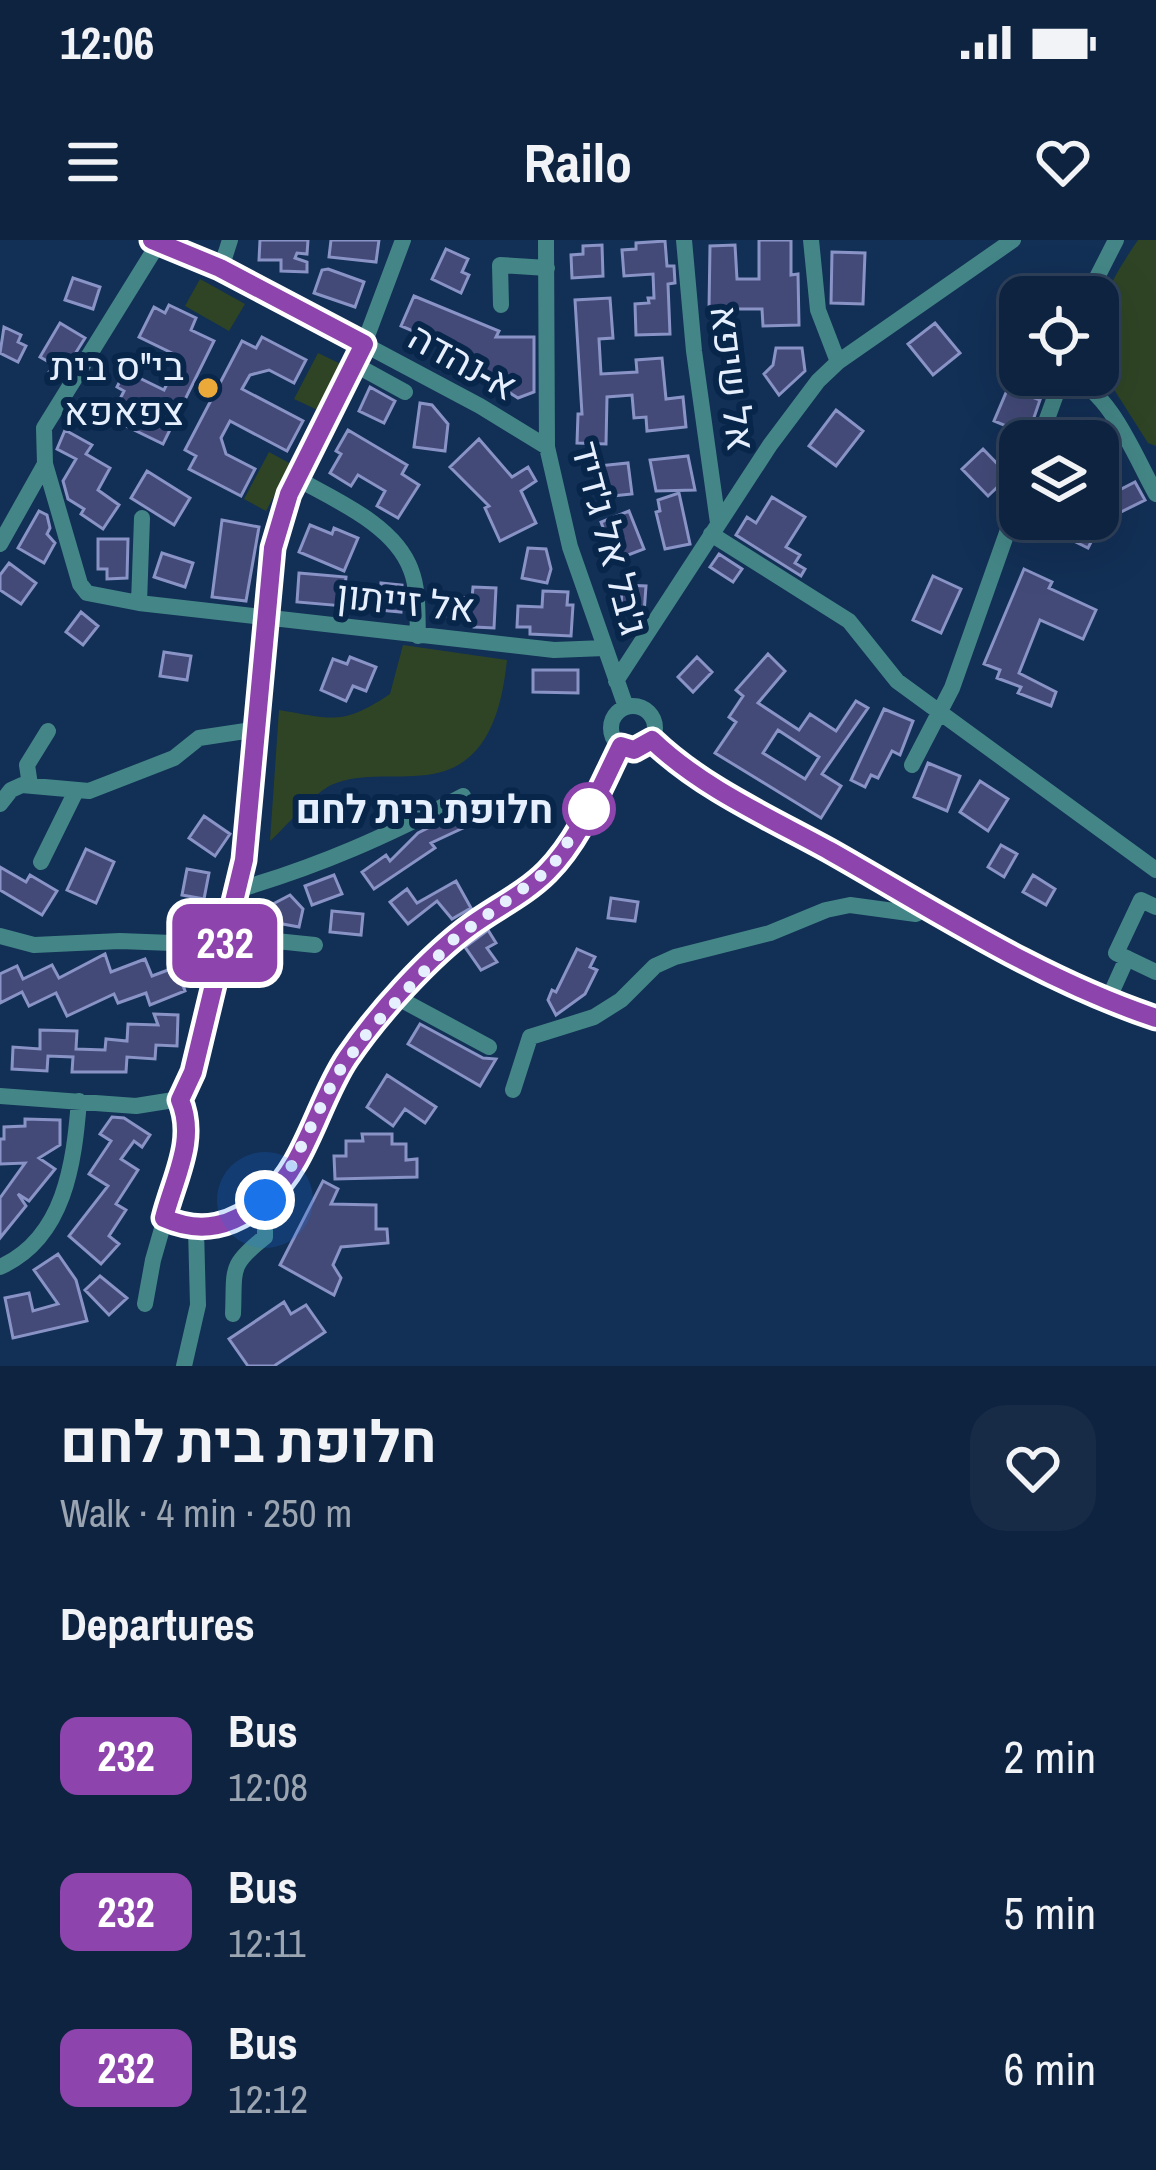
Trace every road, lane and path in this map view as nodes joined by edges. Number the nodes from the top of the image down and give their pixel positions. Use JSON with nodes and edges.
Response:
{"nodes":[{"id":1,"x":230,"y":240,"type":"edge"},
{"id":2,"x":403,"y":240,"type":"edge"},
{"id":3,"x":546,"y":240,"type":"edge"},
{"id":4,"x":684,"y":240,"type":"edge"},
{"id":5,"x":811,"y":240,"type":"edge"},
{"id":6,"x":1013,"y":240,"type":"edge"},
{"id":7,"x":1116,"y":240,"type":"edge"},
{"id":8,"x":155,"y":242,"type":"edge"},
{"id":9,"x":220,"y":268,"type":"junction"},
{"id":10,"x":547,"y":268,"type":"junction"},
{"id":11,"x":1098,"y":276,"type":"edge"},
{"id":12,"x":501,"y":304,"type":"dead end"},
{"id":13,"x":364,"y":344,"type":"junction"},
{"id":14,"x":838,"y":362,"type":"junction"},
{"id":15,"x":354,"y":364,"type":"junction"},
{"id":16,"x":406,"y":392,"type":"dead end"},
{"id":17,"x":1097,"y":396,"type":"edge"},
{"id":18,"x":547,"y":447,"type":"junction"},
{"id":19,"x":45,"y":464,"type":"junction"},
{"id":20,"x":296,"y":478,"type":"junction"},
{"id":21,"x":1156,"y":494,"type":"edge"},
{"id":22,"x":142,"y":518,"type":"dead end"},
{"id":23,"x":715,"y":528,"type":"junction"},
{"id":24,"x":1004,"y":540,"type":"edge"},
{"id":25,"x":0,"y":544,"type":"edge"},
{"id":26,"x":139,"y":603,"type":"junction"},
{"id":27,"x":267,"y":619,"type":"junction"},
{"id":28,"x":418,"y":635,"type":"junction"},
{"id":29,"x":605,"y":648,"type":"junction"},
{"id":30,"x":616,"y":681,"type":"junction"},
{"id":31,"x":626,"y":706,"type":"junction"},
{"id":32,"x":941,"y":710,"type":"junction"},
{"id":33,"x":258,"y":729,"type":"junction"},
{"id":34,"x":48,"y":731,"type":"dead end"},
{"id":35,"x":652,"y":740,"type":"junction"},
{"id":36,"x":621,"y":746,"type":"junction"},
{"id":37,"x":912,"y":764,"type":"dead end"},
{"id":38,"x":30,"y":785,"type":"junction"},
{"id":39,"x":76,"y":791,"type":"junction"},
{"id":40,"x":463,"y":796,"type":"dead end"},
{"id":41,"x":0,"y":805,"type":"edge"},
{"id":42,"x":41,"y":862,"type":"dead end"},
{"id":43,"x":1156,"y":869,"type":"edge"},
{"id":44,"x":237,"y":890,"type":"junction"},
{"id":45,"x":926,"y":907,"type":"junction"},
{"id":46,"x":1156,"y":907,"type":"edge"},
{"id":47,"x":0,"y":936,"type":"edge"},
{"id":48,"x":225,"y":941,"type":"junction"},
{"id":49,"x":315,"y":945,"type":"dead end"},
{"id":50,"x":1127,"y":958,"type":"junction"},
{"id":51,"x":1156,"y":971,"type":"edge"},
{"id":52,"x":398,"y":998,"type":"junction"},
{"id":53,"x":1108,"y":1000,"type":"junction"},
{"id":54,"x":1156,"y":1018,"type":"edge"},
{"id":55,"x":489,"y":1047,"type":"dead end"},
{"id":56,"x":513,"y":1090,"type":"dead end"},
{"id":57,"x":0,"y":1096,"type":"edge"},
{"id":58,"x":180,"y":1100,"type":"junction"},
{"id":59,"x":79,"y":1101,"type":"junction"},
{"id":60,"x":251,"y":1209,"type":"junction"},
{"id":61,"x":164,"y":1218,"type":"junction"},
{"id":62,"x":196,"y":1229,"type":"junction"},
{"id":63,"x":0,"y":1267,"type":"edge"},
{"id":64,"x":146,"y":1304,"type":"dead end"},
{"id":65,"x":232,"y":1315,"type":"dead end"},
{"id":66,"x":184,"y":1366,"type":"edge"}],
"edges":[{"from":1,"to":9,"type":"street"},
{"from":2,"to":13,"type":"street"},
{"from":3,"to":10,"type":"street","name":"ג'בל אל ג'דיד"},
{"from":4,"to":23,"type":"street","name":"אל שיפא"},
{"from":5,"to":14,"type":"street"},
{"from":6,"to":14,"type":"street"},
{"from":7,"to":11,"type":"street"},
{"from":8,"to":9,"type":"street","name":"א-נהדה"},
{"from":8,"to":19,"type":"street","name":"אל זייתון"},
{"from":9,"to":13,"type":"street","name":"א-נהדה"},
{"from":10,"to":12,"type":"street"},
{"from":10,"to":18,"type":"street","name":"ג'בל אל ג'דיד"},
{"from":13,"to":15,"type":"street"},
{"from":13,"to":18,"type":"street","name":"א-נהדה"},
{"from":14,"to":23,"type":"street"},
{"from":15,"to":16,"type":"street"},
{"from":15,"to":20,"type":"street"},
{"from":17,"to":21,"type":"street"},
{"from":18,"to":29,"type":"street","name":"ג'בל אל ג'דיד"},
{"from":19,"to":25,"type":"street"},
{"from":19,"to":26,"type":"street","name":"אל זייתון"},
{"from":20,"to":27,"type":"street"},
{"from":20,"to":28,"type":"street"},
{"from":22,"to":26,"type":"street"},
{"from":23,"to":30,"type":"street"},
{"from":23,"to":32,"type":"street"},
{"from":24,"to":32,"type":"street"},
{"from":26,"to":27,"type":"street","name":"אל זייתון"},
{"from":27,"to":28,"type":"street","name":"אל זייתון"},
{"from":27,"to":33,"type":"street"},
{"from":28,"to":29,"type":"street","name":"אל זייתון"},
{"from":29,"to":30,"type":"street","name":"ג'בל אל ג'דיד"},
{"from":30,"to":31,"type":"street","name":"ג'בל אל ג'דיד"},
{"from":31,"to":35,"type":"street"},
{"from":31,"to":36,"type":"street"},
{"from":32,"to":37,"type":"street"},
{"from":32,"to":43,"type":"street"},
{"from":33,"to":39,"type":"street"},
{"from":33,"to":44,"type":"street"},
{"from":34,"to":38,"type":"street"},
{"from":35,"to":36,"type":"street"},
{"from":35,"to":45,"type":"street"},
{"from":36,"to":52,"type":"street"},
{"from":38,"to":39,"type":"street"},
{"from":38,"to":41,"type":"street"},
{"from":39,"to":42,"type":"street"},
{"from":40,"to":44,"type":"street"},
{"from":44,"to":48,"type":"street"},
{"from":45,"to":53,"type":"street"},
{"from":45,"to":56,"type":"street"},
{"from":46,"to":50,"type":"street"},
{"from":47,"to":48,"type":"street"},
{"from":48,"to":49,"type":"street"},
{"from":48,"to":58,"type":"street"},
{"from":50,"to":51,"type":"street"},
{"from":50,"to":53,"type":"street"},
{"from":52,"to":55,"type":"street"},
{"from":52,"to":60,"type":"street"},
{"from":53,"to":54,"type":"street"},
{"from":57,"to":59,"type":"street"},
{"from":58,"to":59,"type":"street"},
{"from":58,"to":61,"type":"street"},
{"from":59,"to":63,"type":"street"},
{"from":60,"to":62,"type":"street"},
{"from":60,"to":65,"type":"street"},
{"from":61,"to":62,"type":"street"},
{"from":61,"to":64,"type":"street"},
{"from":62,"to":66,"type":"street"}]}
